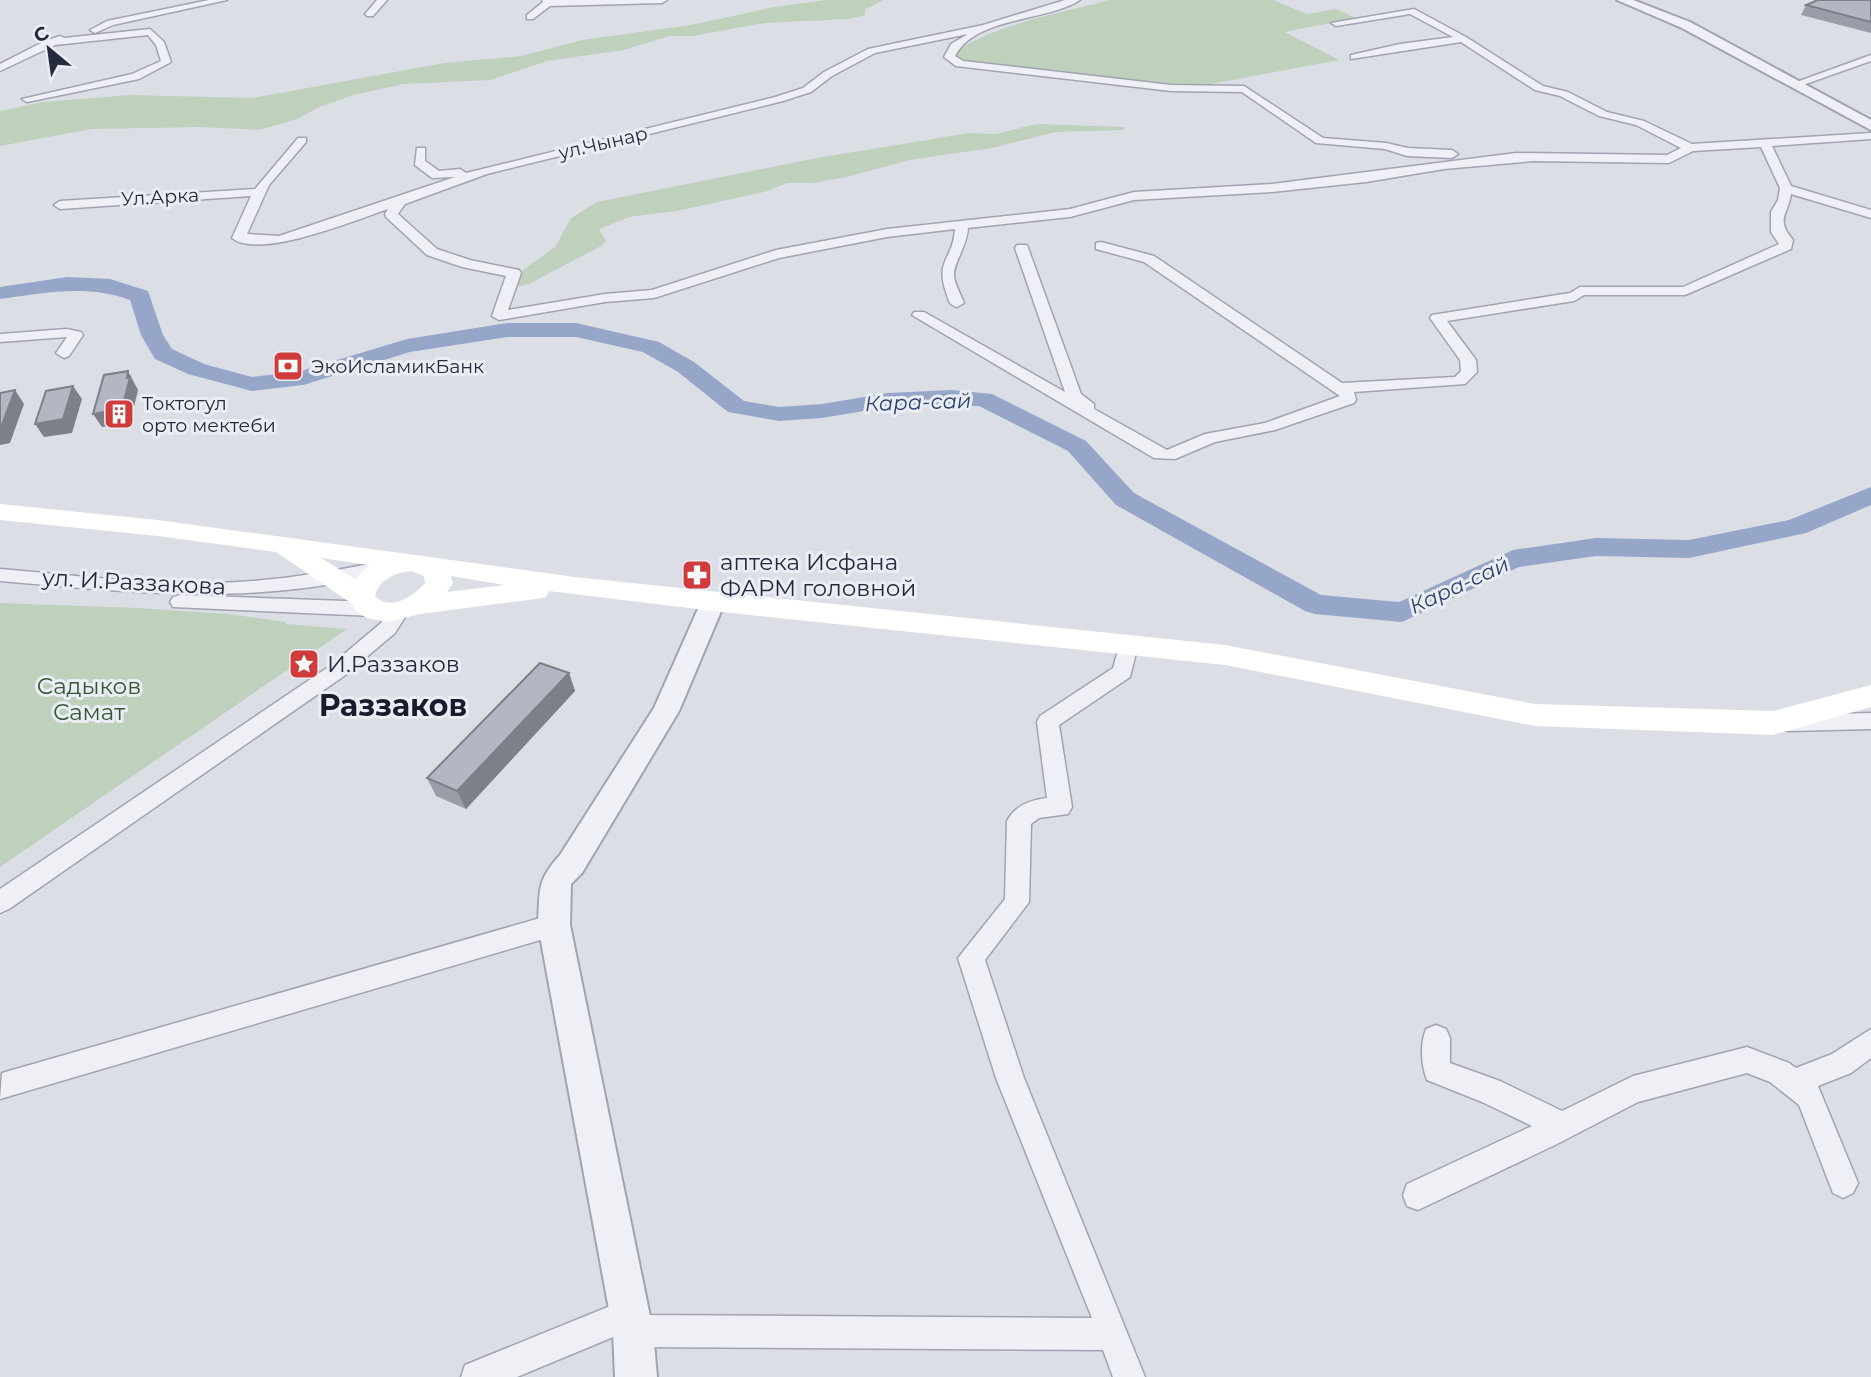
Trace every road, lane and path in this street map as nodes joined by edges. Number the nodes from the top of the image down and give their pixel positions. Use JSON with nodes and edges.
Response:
{"nodes":[{"id":1,"x":222,"y":0,"type":"edge"},
{"id":2,"x":382,"y":0,"type":"edge"},
{"id":3,"x":662,"y":0,"type":"edge"},
{"id":4,"x":1074,"y":0,"type":"edge"},
{"id":5,"x":1623,"y":0,"type":"edge"},
{"id":6,"x":548,"y":1,"type":"edge"},
{"id":7,"x":370,"y":13,"type":"dead end"},
{"id":8,"x":530,"y":17,"type":"dead end"},
{"id":9,"x":1336,"y":23,"type":"dead end"},
{"id":10,"x":985,"y":27,"type":"junction"},
{"id":11,"x":1463,"y":39,"type":"junction"},
{"id":12,"x":48,"y":43,"type":"junction"},
{"id":13,"x":1355,"y":57,"type":"dead end"},
{"id":14,"x":1871,"y":58,"type":"edge"},
{"id":15,"x":0,"y":68,"type":"edge"},
{"id":16,"x":1796,"y":84,"type":"junction"},
{"id":17,"x":27,"y":99,"type":"dead end"},
{"id":18,"x":1871,"y":126,"type":"edge"},
{"id":19,"x":1871,"y":136,"type":"edge"},
{"id":20,"x":302,"y":141,"type":"dead end"},
{"id":21,"x":1765,"y":143,"type":"junction"},
{"id":22,"x":1690,"y":148,"type":"junction"},
{"id":23,"x":421,"y":150,"type":"dead end"},
{"id":24,"x":1530,"y":158,"type":"junction"},
{"id":25,"x":483,"y":171,"type":"junction"},
{"id":26,"x":1786,"y":188,"type":"junction"},
{"id":27,"x":260,"y":192,"type":"junction"},
{"id":28,"x":401,"y":201,"type":"junction"},
{"id":29,"x":60,"y":205,"type":"dead end"},
{"id":30,"x":1871,"y":214,"type":"edge"},
{"id":31,"x":962,"y":224,"type":"junction"},
{"id":32,"x":1101,"y":246,"type":"dead end"},
{"id":33,"x":1022,"y":248,"type":"dead end"},
{"id":34,"x":957,"y":303,"type":"dead end"},
{"id":35,"x":919,"y":315,"type":"dead end"},
{"id":36,"x":0,"y":338,"type":"edge"},
{"id":37,"x":64,"y":353,"type":"dead end"},
{"id":38,"x":1339,"y":388,"type":"junction"},
{"id":39,"x":1160,"y":454,"type":"junction"},
{"id":40,"x":0,"y":512,"type":"edge"},
{"id":41,"x":275,"y":543,"type":"junction"},
{"id":42,"x":408,"y":563,"type":"junction"},
{"id":43,"x":0,"y":575,"type":"edge"},
{"id":44,"x":336,"y":578,"type":"junction"},
{"id":45,"x":575,"y":586,"type":"junction"},
{"id":46,"x":0,"y":590,"type":"edge"},
{"id":47,"x":713,"y":602,"type":"junction"},
{"id":48,"x":387,"y":605,"type":"junction"},
{"id":49,"x":1128,"y":645,"type":"junction"},
{"id":50,"x":1871,"y":696,"type":"edge"},
{"id":51,"x":1871,"y":721,"type":"edge"},
{"id":52,"x":1773,"y":723,"type":"junction"},
{"id":53,"x":0,"y":902,"type":"edge"},
{"id":54,"x":554,"y":925,"type":"junction"},
{"id":55,"x":1436,"y":1038,"type":"dead end"},
{"id":56,"x":1871,"y":1042,"type":"edge"},
{"id":57,"x":1792,"y":1083,"type":"junction"},
{"id":58,"x":2,"y":1086,"type":"dead end"},
{"id":59,"x":1563,"y":1126,"type":"junction"},
{"id":60,"x":1843,"y":1183,"type":"dead end"},
{"id":61,"x":1418,"y":1195,"type":"dead end"},
{"id":62,"x":631,"y":1323,"type":"junction"},
{"id":63,"x":1114,"y":1334,"type":"junction"},
{"id":64,"x":477,"y":1377,"type":"edge"},
{"id":65,"x":636,"y":1377,"type":"edge"},
{"id":66,"x":1129,"y":1377,"type":"edge"}],
"edges":[{"from":1,"to":12,"type":"street"},
{"from":2,"to":7,"type":"street"},
{"from":3,"to":6,"type":"street"},
{"from":4,"to":10,"type":"street","name":"ул.Чынар"},
{"from":5,"to":16,"type":"street"},
{"from":6,"to":8,"type":"street"},
{"from":9,"to":11,"type":"street"},
{"from":10,"to":24,"type":"street"},
{"from":10,"to":25,"type":"street","name":"ул.Чынар"},
{"from":11,"to":13,"type":"street"},
{"from":11,"to":22,"type":"street"},
{"from":12,"to":15,"type":"street"},
{"from":12,"to":17,"type":"street"},
{"from":14,"to":16,"type":"street"},
{"from":16,"to":18,"type":"street"},
{"from":19,"to":21,"type":"street"},
{"from":20,"to":27,"type":"street","name":"ул.Чынар"},
{"from":21,"to":22,"type":"street"},
{"from":21,"to":26,"type":"street"},
{"from":22,"to":24,"type":"street"},
{"from":23,"to":25,"type":"street"},
{"from":24,"to":31,"type":"street"},
{"from":25,"to":28,"type":"street","name":"ул.Чынар"},
{"from":26,"to":30,"type":"street"},
{"from":26,"to":38,"type":"street"},
{"from":27,"to":28,"type":"street","name":"ул.Чынар"},
{"from":27,"to":29,"type":"street","name":"Ул.Арка"},
{"from":28,"to":31,"type":"street"},
{"from":31,"to":34,"type":"street"},
{"from":32,"to":38,"type":"street"},
{"from":33,"to":39,"type":"street"},
{"from":35,"to":39,"type":"street"},
{"from":36,"to":37,"type":"street"},
{"from":38,"to":39,"type":"street"},
{"from":40,"to":41,"type":"main road"},
{"from":41,"to":42,"type":"main road"},
{"from":41,"to":44,"type":"main road"},
{"from":42,"to":44,"type":"street","name":"ул. И.Раззакова"},
{"from":42,"to":45,"type":"main road"},
{"from":42,"to":48,"type":"main road"},
{"from":42,"to":48,"type":"main road"},
{"from":43,"to":44,"type":"street","name":"ул. И.Раззакова"},
{"from":44,"to":48,"type":"main road"},
{"from":45,"to":47,"type":"main road"},
{"from":45,"to":48,"type":"main road"},
{"from":46,"to":48,"type":"street","name":"ул. И.Раззакова"},
{"from":47,"to":49,"type":"main road"},
{"from":47,"to":54,"type":"street"},
{"from":48,"to":53,"type":"street"},
{"from":49,"to":52,"type":"main road"},
{"from":49,"to":63,"type":"street"},
{"from":50,"to":52,"type":"main road"},
{"from":51,"to":52,"type":"street"},
{"from":54,"to":58,"type":"street"},
{"from":54,"to":62,"type":"street"},
{"from":55,"to":59,"type":"street"},
{"from":56,"to":57,"type":"street"},
{"from":57,"to":59,"type":"street"},
{"from":57,"to":60,"type":"street"},
{"from":59,"to":61,"type":"street"},
{"from":62,"to":63,"type":"street"},
{"from":62,"to":64,"type":"street"},
{"from":62,"to":65,"type":"street"},
{"from":63,"to":66,"type":"street"}]}
